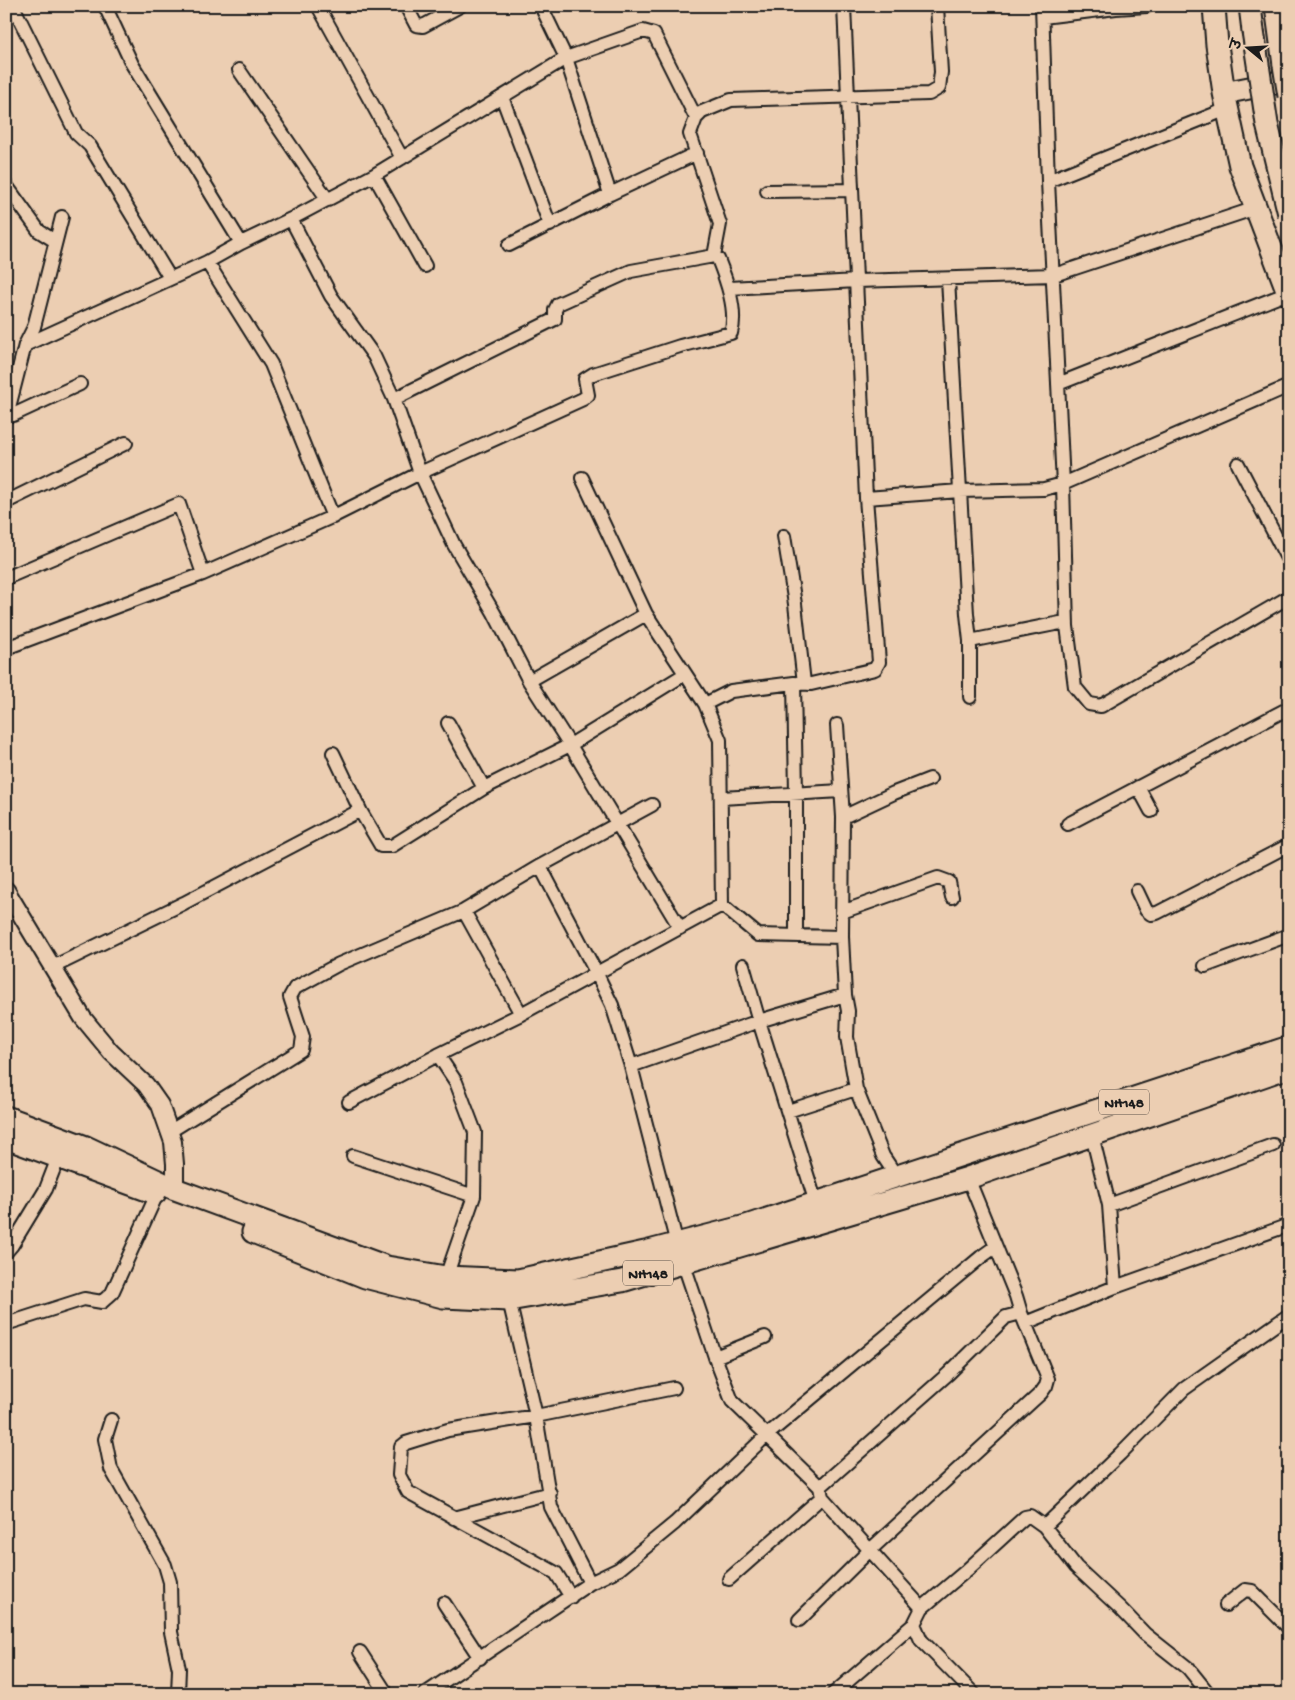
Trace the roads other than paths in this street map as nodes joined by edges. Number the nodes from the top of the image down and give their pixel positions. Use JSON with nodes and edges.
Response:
{"nodes":[{"id":1,"x":12,"y":6,"type":"edge"},
{"id":2,"x":105,"y":6,"type":"edge"},
{"id":3,"x":318,"y":6,"type":"edge"},
{"id":4,"x":406,"y":6,"type":"edge"},
{"id":5,"x":460,"y":6,"type":"edge"},
{"id":6,"x":541,"y":6,"type":"edge"},
{"id":7,"x":844,"y":6,"type":"edge"},
{"id":8,"x":937,"y":6,"type":"edge"},
{"id":9,"x":1147,"y":6,"type":"edge"},
{"id":10,"x":1214,"y":6,"type":"edge"},
{"id":11,"x":1250,"y":6,"type":"edge"},
{"id":12,"x":1276,"y":6,"type":"edge"},
{"id":13,"x":1116,"y":7,"type":"edge"},
{"id":14,"x":1042,"y":11,"type":"edge"},
{"id":15,"x":566,"y":58,"type":"junction"},
{"id":16,"x":240,"y":70,"type":"dead end"},
{"id":17,"x":1289,"y":80,"type":"edge"},
{"id":18,"x":847,"y":96,"type":"junction"},
{"id":19,"x":1289,"y":96,"type":"edge"},
{"id":20,"x":502,"y":97,"type":"junction"},
{"id":21,"x":1226,"y":101,"type":"junction"},
{"id":22,"x":696,"y":118,"type":"junction"},
{"id":23,"x":697,"y":153,"type":"junction"},
{"id":24,"x":402,"y":158,"type":"junction"},
{"id":25,"x":374,"y":175,"type":"junction"},
{"id":26,"x":1048,"y":181,"type":"junction"},
{"id":27,"x":6,"y":185,"type":"edge"},
{"id":28,"x":851,"y":190,"type":"junction"},
{"id":29,"x":767,"y":191,"type":"dead end"},
{"id":30,"x":610,"y":194,"type":"junction"},
{"id":31,"x":328,"y":200,"type":"junction"},
{"id":32,"x":1256,"y":208,"type":"junction"},
{"id":33,"x":1289,"y":214,"type":"edge"},
{"id":34,"x":62,"y":218,"type":"dead end"},
{"id":35,"x":292,"y":220,"type":"junction"},
{"id":36,"x":550,"y":225,"type":"junction"},
{"id":37,"x":55,"y":241,"type":"junction"},
{"id":38,"x":241,"y":243,"type":"junction"},
{"id":39,"x":509,"y":246,"type":"dead end"},
{"id":40,"x":714,"y":256,"type":"junction"},
{"id":41,"x":207,"y":262,"type":"junction"},
{"id":42,"x":425,"y":266,"type":"dead end"},
{"id":43,"x":1054,"y":274,"type":"junction"},
{"id":44,"x":170,"y":278,"type":"junction"},
{"id":45,"x":948,"y":278,"type":"junction"},
{"id":46,"x":857,"y":282,"type":"junction"},
{"id":47,"x":730,"y":288,"type":"junction"},
{"id":48,"x":1288,"y":294,"type":"edge"},
{"id":49,"x":25,"y":345,"type":"junction"},
{"id":50,"x":80,"y":384,"type":"dead end"},
{"id":51,"x":1058,"y":384,"type":"junction"},
{"id":52,"x":1289,"y":386,"type":"edge"},
{"id":53,"x":394,"y":399,"type":"junction"},
{"id":54,"x":7,"y":417,"type":"edge"},
{"id":55,"x":126,"y":443,"type":"dead end"},
{"id":56,"x":1238,"y":464,"type":"dead end"},
{"id":57,"x":420,"y":474,"type":"junction"},
{"id":58,"x":582,"y":478,"type":"dead end"},
{"id":59,"x":1063,"y":484,"type":"junction"},
{"id":60,"x":960,"y":491,"type":"junction"},
{"id":61,"x":866,"y":498,"type":"junction"},
{"id":62,"x":6,"y":502,"type":"edge"},
{"id":63,"x":333,"y":517,"type":"junction"},
{"id":64,"x":784,"y":536,"type":"dead end"},
{"id":65,"x":1289,"y":562,"type":"edge"},
{"id":66,"x":204,"y":574,"type":"junction"},
{"id":67,"x":6,"y":578,"type":"edge"},
{"id":68,"x":1289,"y":597,"type":"edge"},
{"id":69,"x":646,"y":614,"type":"junction"},
{"id":70,"x":1068,"y":626,"type":"junction"},
{"id":71,"x":970,"y":641,"type":"junction"},
{"id":72,"x":6,"y":648,"type":"edge"},
{"id":73,"x":685,"y":674,"type":"junction"},
{"id":74,"x":529,"y":682,"type":"junction"},
{"id":75,"x":799,"y":683,"type":"junction"},
{"id":76,"x":970,"y":697,"type":"dead end"},
{"id":77,"x":705,"y":704,"type":"junction"},
{"id":78,"x":1289,"y":708,"type":"edge"},
{"id":79,"x":448,"y":723,"type":"dead end"},
{"id":80,"x":837,"y":725,"type":"dead end"},
{"id":81,"x":570,"y":745,"type":"junction"},
{"id":82,"x":332,"y":753,"type":"dead end"},
{"id":83,"x":930,"y":779,"type":"dead end"},
{"id":84,"x":1138,"y":787,"type":"junction"},
{"id":85,"x":484,"y":788,"type":"junction"},
{"id":86,"x":841,"y":791,"type":"junction"},
{"id":87,"x":796,"y":793,"type":"junction"},
{"id":88,"x":721,"y":798,"type":"junction"},
{"id":89,"x":652,"y":805,"type":"dead end"},
{"id":90,"x":1151,"y":811,"type":"dead end"},
{"id":91,"x":361,"y":812,"type":"junction"},
{"id":92,"x":843,"y":817,"type":"junction"},
{"id":93,"x":617,"y":823,"type":"junction"},
{"id":94,"x":1068,"y":824,"type":"dead end"},
{"id":95,"x":1289,"y":845,"type":"edge"},
{"id":96,"x":540,"y":866,"type":"junction"},
{"id":97,"x":6,"y":890,"type":"edge"},
{"id":98,"x":1137,"y":891,"type":"dead end"},
{"id":99,"x":952,"y":897,"type":"dead end"},
{"id":100,"x":722,"y":905,"type":"junction"},
{"id":101,"x":464,"y":911,"type":"junction"},
{"id":102,"x":842,"y":912,"type":"junction"},
{"id":103,"x":680,"y":928,"type":"junction"},
{"id":104,"x":1289,"y":935,"type":"edge"},
{"id":105,"x":796,"y":936,"type":"junction"},
{"id":106,"x":842,"y":937,"type":"junction"},
{"id":107,"x":743,"y":965,"type":"dead end"},
{"id":108,"x":1205,"y":966,"type":"dead end"},
{"id":109,"x":53,"y":968,"type":"junction"},
{"id":110,"x":597,"y":974,"type":"junction"},
{"id":111,"x":845,"y":995,"type":"junction"},
{"id":112,"x":521,"y":1014,"type":"junction"},
{"id":113,"x":759,"y":1022,"type":"junction"},
{"id":114,"x":1289,"y":1047,"type":"edge"},
{"id":115,"x":438,"y":1055,"type":"junction"},
{"id":116,"x":631,"y":1066,"type":"junction"},
{"id":117,"x":1289,"y":1067,"type":"edge"},
{"id":118,"x":856,"y":1089,"type":"junction"},
{"id":119,"x":349,"y":1102,"type":"dead end"},
{"id":120,"x":788,"y":1111,"type":"junction"},
{"id":121,"x":6,"y":1117,"type":"edge"},
{"id":122,"x":169,"y":1132,"type":"junction"},
{"id":123,"x":1092,"y":1135,"type":"junction"},
{"id":124,"x":6,"y":1138,"type":"edge"},
{"id":125,"x":1273,"y":1146,"type":"dead end"},
{"id":126,"x":353,"y":1156,"type":"dead end"},
{"id":127,"x":58,"y":1158,"type":"junction"},
{"id":128,"x":925,"y":1168,"type":"junction"},
{"id":129,"x":897,"y":1177,"type":"junction"},
{"id":130,"x":968,"y":1178,"type":"junction"},
{"id":131,"x":932,"y":1189,"type":"junction"},
{"id":132,"x":166,"y":1191,"type":"junction"},
{"id":133,"x":474,"y":1196,"type":"junction"},
{"id":134,"x":816,"y":1203,"type":"junction"},
{"id":135,"x":1109,"y":1205,"type":"junction"},
{"id":136,"x":1289,"y":1225,"type":"edge"},
{"id":137,"x":995,"y":1247,"type":"junction"},
{"id":138,"x":6,"y":1252,"type":"edge"},
{"id":139,"x":680,"y":1254,"type":"junction"},
{"id":140,"x":446,"y":1277,"type":"junction"},
{"id":141,"x":1115,"y":1287,"type":"junction"},
{"id":142,"x":509,"y":1300,"type":"junction"},
{"id":143,"x":1289,"y":1315,"type":"edge"},
{"id":144,"x":1023,"y":1318,"type":"junction"},
{"id":145,"x":6,"y":1324,"type":"edge"},
{"id":146,"x":765,"y":1338,"type":"dead end"},
{"id":147,"x":715,"y":1357,"type":"junction"},
{"id":148,"x":674,"y":1388,"type":"dead end"},
{"id":149,"x":536,"y":1416,"type":"junction"},
{"id":150,"x":111,"y":1420,"type":"dead end"},
{"id":151,"x":767,"y":1435,"type":"junction"},
{"id":152,"x":821,"y":1492,"type":"junction"},
{"id":153,"x":550,"y":1493,"type":"junction"},
{"id":154,"x":454,"y":1518,"type":"junction"},
{"id":155,"x":1044,"y":1526,"type":"junction"},
{"id":156,"x":869,"y":1551,"type":"junction"},
{"id":157,"x":729,"y":1579,"type":"dead end"},
{"id":158,"x":590,"y":1583,"type":"junction"},
{"id":159,"x":571,"y":1597,"type":"junction"},
{"id":160,"x":444,"y":1603,"type":"dead end"},
{"id":161,"x":1226,"y":1605,"type":"dead end"},
{"id":162,"x":922,"y":1608,"type":"junction"},
{"id":163,"x":800,"y":1620,"type":"dead end"},
{"id":164,"x":914,"y":1624,"type":"junction"},
{"id":165,"x":1289,"y":1628,"type":"edge"},
{"id":166,"x":360,"y":1652,"type":"dead end"},
{"id":167,"x":480,"y":1658,"type":"junction"},
{"id":168,"x":178,"y":1694,"type":"edge"},
{"id":169,"x":386,"y":1694,"type":"edge"},
{"id":170,"x":425,"y":1694,"type":"edge"},
{"id":171,"x":832,"y":1694,"type":"edge"},
{"id":172,"x":974,"y":1694,"type":"edge"},
{"id":173,"x":1209,"y":1694,"type":"edge"}],
"edges":[{"from":1,"to":44,"type":"street"},
{"from":2,"to":38,"type":"street"},
{"from":3,"to":24,"type":"street"},
{"from":4,"to":5,"type":"street"},
{"from":6,"to":15,"type":"street"},
{"from":7,"to":18,"type":"street"},
{"from":8,"to":18,"type":"street"},
{"from":9,"to":13,"type":"street"},
{"from":10,"to":21,"type":"highway"},
{"from":11,"to":33,"type":"highway","bridge":true},
{"from":12,"to":19,"type":"highway","bridge":true},
{"from":13,"to":14,"type":"street"},
{"from":14,"to":26,"type":"street"},
{"from":15,"to":20,"type":"street"},
{"from":15,"to":22,"type":"street"},
{"from":15,"to":30,"type":"street"},
{"from":16,"to":31,"type":"street"},
{"from":17,"to":21,"type":"highway"},
{"from":18,"to":22,"type":"street"},
{"from":18,"to":28,"type":"street"},
{"from":20,"to":24,"type":"street"},
{"from":20,"to":36,"type":"street"},
{"from":21,"to":26,"type":"street"},
{"from":21,"to":32,"type":"highway"},
{"from":22,"to":23,"type":"street"},
{"from":23,"to":30,"type":"street"},
{"from":23,"to":40,"type":"street"},
{"from":24,"to":25,"type":"street"},
{"from":25,"to":31,"type":"street"},
{"from":25,"to":42,"type":"street"},
{"from":26,"to":43,"type":"street"},
{"from":27,"to":37,"type":"street"},
{"from":28,"to":29,"type":"street"},
{"from":28,"to":46,"type":"street"},
{"from":30,"to":36,"type":"street"},
{"from":31,"to":35,"type":"street"},
{"from":32,"to":43,"type":"street"},
{"from":32,"to":48,"type":"highway"},
{"from":34,"to":37,"type":"street"},
{"from":35,"to":38,"type":"street"},
{"from":35,"to":53,"type":"street"},
{"from":36,"to":39,"type":"street"},
{"from":37,"to":49,"type":"street"},
{"from":38,"to":41,"type":"street"},
{"from":40,"to":47,"type":"street"},
{"from":40,"to":53,"type":"street"},
{"from":41,"to":44,"type":"street"},
{"from":41,"to":63,"type":"street"},
{"from":43,"to":45,"type":"street"},
{"from":43,"to":51,"type":"street"},
{"from":44,"to":49,"type":"street"},
{"from":45,"to":46,"type":"street"},
{"from":45,"to":60,"type":"street"},
{"from":46,"to":47,"type":"street"},
{"from":46,"to":61,"type":"street"},
{"from":47,"to":57,"type":"street"},
{"from":48,"to":51,"type":"street"},
{"from":49,"to":54,"type":"street"},
{"from":50,"to":54,"type":"street"},
{"from":51,"to":59,"type":"street"},
{"from":52,"to":59,"type":"street"},
{"from":53,"to":57,"type":"street"},
{"from":55,"to":62,"type":"street"},
{"from":56,"to":65,"type":"street"},
{"from":57,"to":63,"type":"street"},
{"from":57,"to":74,"type":"street"},
{"from":58,"to":69,"type":"street"},
{"from":59,"to":60,"type":"street"},
{"from":59,"to":70,"type":"street"},
{"from":60,"to":61,"type":"street"},
{"from":60,"to":71,"type":"street"},
{"from":61,"to":75,"type":"street"},
{"from":63,"to":66,"type":"street"},
{"from":64,"to":75,"type":"street"},
{"from":66,"to":67,"type":"street"},
{"from":66,"to":72,"type":"street"},
{"from":68,"to":70,"type":"street"},
{"from":69,"to":73,"type":"street"},
{"from":69,"to":74,"type":"street"},
{"from":70,"to":71,"type":"street"},
{"from":71,"to":76,"type":"street"},
{"from":73,"to":77,"type":"street"},
{"from":73,"to":81,"type":"street"},
{"from":74,"to":81,"type":"street"},
{"from":75,"to":77,"type":"street"},
{"from":75,"to":87,"type":"street"},
{"from":77,"to":88,"type":"street"},
{"from":78,"to":84,"type":"street"},
{"from":79,"to":85,"type":"street"},
{"from":80,"to":86,"type":"street"},
{"from":81,"to":85,"type":"street"},
{"from":81,"to":93,"type":"street"},
{"from":82,"to":91,"type":"street"},
{"from":83,"to":92,"type":"street"},
{"from":84,"to":90,"type":"street"},
{"from":84,"to":94,"type":"street"},
{"from":85,"to":91,"type":"street"},
{"from":86,"to":87,"type":"street"},
{"from":86,"to":92,"type":"street"},
{"from":87,"to":88,"type":"street"},
{"from":87,"to":105,"type":"street"},
{"from":88,"to":100,"type":"street"},
{"from":89,"to":93,"type":"street"},
{"from":91,"to":109,"type":"street"},
{"from":92,"to":102,"type":"street"},
{"from":93,"to":96,"type":"street"},
{"from":93,"to":103,"type":"street"},
{"from":95,"to":98,"type":"street"},
{"from":96,"to":101,"type":"street"},
{"from":96,"to":110,"type":"street"},
{"from":97,"to":109,"type":"street"},
{"from":99,"to":102,"type":"street"},
{"from":100,"to":103,"type":"street"},
{"from":100,"to":105,"type":"street"},
{"from":101,"to":112,"type":"street"},
{"from":101,"to":122,"type":"street"},
{"from":102,"to":106,"type":"street"},
{"from":103,"to":110,"type":"street"},
{"from":104,"to":108,"type":"street"},
{"from":105,"to":106,"type":"street"},
{"from":106,"to":111,"type":"street"},
{"from":107,"to":113,"type":"street"},
{"from":109,"to":122,"type":"street"},
{"from":110,"to":112,"type":"street"},
{"from":110,"to":116,"type":"street"},
{"from":111,"to":113,"type":"street"},
{"from":111,"to":118,"type":"street"},
{"from":112,"to":115,"type":"street"},
{"from":113,"to":116,"type":"street"},
{"from":113,"to":120,"type":"street"},
{"from":114,"to":128,"type":"highway","number":"NH148"},
{"from":115,"to":119,"type":"street"},
{"from":115,"to":133,"type":"street"},
{"from":116,"to":139,"type":"street"},
{"from":117,"to":123,"type":"highway","number":"NH148"},
{"from":118,"to":120,"type":"street"},
{"from":118,"to":129,"type":"street"},
{"from":120,"to":134,"type":"street"},
{"from":121,"to":132,"type":"highway","number":"NH148"},
{"from":122,"to":132,"type":"street"},
{"from":123,"to":130,"type":"highway","number":"NH148"},
{"from":123,"to":135,"type":"street"},
{"from":124,"to":127,"type":"highway","number":"NH148"},
{"from":125,"to":135,"type":"street"},
{"from":126,"to":133,"type":"street"},
{"from":127,"to":132,"type":"highway","number":"NH148"},
{"from":127,"to":138,"type":"street"},
{"from":128,"to":129,"type":"highway","number":"NH148"},
{"from":128,"to":131,"type":"highway"},
{"from":129,"to":134,"type":"highway","number":"NH148"},
{"from":130,"to":131,"type":"highway","number":"NH148"},
{"from":130,"to":137,"type":"street"},
{"from":131,"to":139,"type":"highway","number":"NH148"},
{"from":132,"to":140,"type":"highway","number":"NH148"},
{"from":132,"to":142,"type":"highway","number":"NH148"},
{"from":132,"to":145,"type":"street"},
{"from":133,"to":140,"type":"street"},
{"from":134,"to":139,"type":"highway","number":"NH148"},
{"from":135,"to":141,"type":"street"},
{"from":136,"to":141,"type":"street"},
{"from":137,"to":144,"type":"street"},
{"from":137,"to":151,"type":"street"},
{"from":139,"to":140,"type":"highway","number":"NH148"},
{"from":139,"to":142,"type":"highway","number":"NH148"},
{"from":139,"to":147,"type":"street"},
{"from":141,"to":144,"type":"street"},
{"from":142,"to":149,"type":"street"},
{"from":143,"to":155,"type":"street"},
{"from":144,"to":152,"type":"street"},
{"from":144,"to":156,"type":"street"},
{"from":146,"to":147,"type":"street"},
{"from":147,"to":151,"type":"street"},
{"from":148,"to":149,"type":"street"},
{"from":149,"to":153,"type":"street"},
{"from":149,"to":154,"type":"street"},
{"from":150,"to":168,"type":"street"},
{"from":151,"to":152,"type":"street"},
{"from":151,"to":158,"type":"street"},
{"from":152,"to":156,"type":"street"},
{"from":152,"to":157,"type":"street"},
{"from":153,"to":154,"type":"street"},
{"from":153,"to":158,"type":"street"},
{"from":154,"to":159,"type":"street"},
{"from":155,"to":162,"type":"street"},
{"from":155,"to":173,"type":"street"},
{"from":156,"to":162,"type":"street"},
{"from":156,"to":163,"type":"street"},
{"from":158,"to":159,"type":"street"},
{"from":159,"to":167,"type":"street"},
{"from":160,"to":167,"type":"street"},
{"from":161,"to":165,"type":"street"},
{"from":162,"to":164,"type":"street"},
{"from":164,"to":171,"type":"street"},
{"from":164,"to":172,"type":"street"},
{"from":166,"to":169,"type":"street"},
{"from":167,"to":170,"type":"street"}]}
